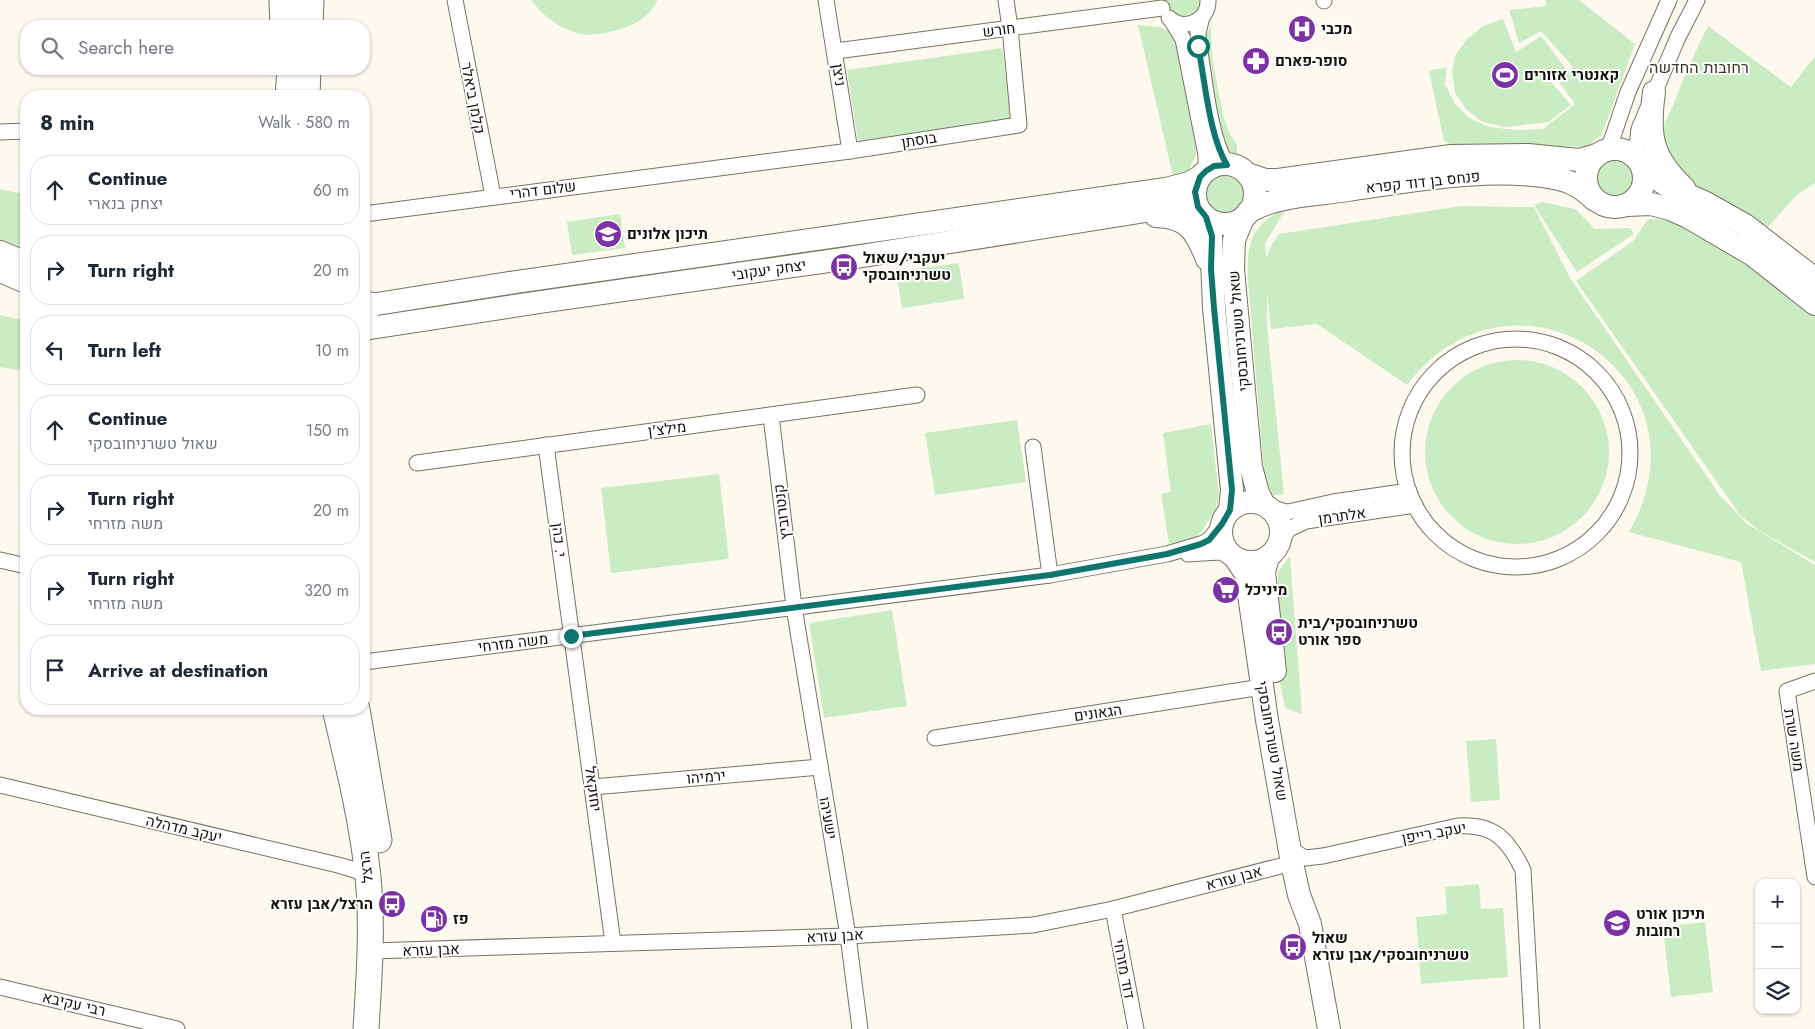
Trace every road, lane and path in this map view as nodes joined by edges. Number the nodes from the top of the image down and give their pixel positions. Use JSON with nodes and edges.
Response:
{"nodes":[{"id":1,"x":277,"y":0,"type":"edge"},
{"id":2,"x":294,"y":0,"type":"edge"},
{"id":3,"x":311,"y":0,"type":"edge"},
{"id":4,"x":454,"y":0,"type":"edge"},
{"id":5,"x":826,"y":0,"type":"edge"},
{"id":6,"x":1006,"y":0,"type":"edge"},
{"id":7,"x":1208,"y":0,"type":"edge"},
{"id":8,"x":1669,"y":0,"type":"edge"},
{"id":9,"x":1161,"y":4,"type":"edge"},
{"id":10,"x":1696,"y":4,"type":"edge"},
{"id":11,"x":1202,"y":17,"type":"junction"},
{"id":12,"x":278,"y":20,"type":"edge"},
{"id":13,"x":292,"y":20,"type":"edge"},
{"id":14,"x":310,"y":20,"type":"edge"},
{"id":15,"x":1172,"y":21,"type":"junction"},
{"id":16,"x":1010,"y":28,"type":"junction"},
{"id":17,"x":836,"y":51,"type":"junction"},
{"id":18,"x":293,"y":75,"type":"edge"},
{"id":19,"x":298,"y":75,"type":"edge"},
{"id":20,"x":290,"y":90,"type":"edge"},
{"id":21,"x":304,"y":90,"type":"edge"},
{"id":22,"x":1654,"y":92,"type":"junction"},
{"id":23,"x":20,"y":131,"type":"edge"},
{"id":24,"x":0,"y":132,"type":"edge"},
{"id":25,"x":850,"y":150,"type":"junction"},
{"id":26,"x":1602,"y":152,"type":"junction"},
{"id":27,"x":1641,"y":164,"type":"junction"},
{"id":28,"x":722,"y":167,"type":"joint"},
{"id":29,"x":1220,"y":172,"type":"junction"},
{"id":30,"x":493,"y":196,"type":"junction"},
{"id":31,"x":1594,"y":200,"type":"junction"},
{"id":32,"x":1706,"y":203,"type":"junction"},
{"id":33,"x":1627,"y":205,"type":"junction"},
{"id":34,"x":370,"y":213,"type":"edge"},
{"id":35,"x":1127,"y":215,"type":"junction"},
{"id":36,"x":1204,"y":215,"type":"junction"},
{"id":37,"x":1246,"y":215,"type":"junction"},
{"id":38,"x":0,"y":252,"type":"edge"},
{"id":39,"x":20,"y":260,"type":"edge"},
{"id":40,"x":1211,"y":269,"type":"junction"},
{"id":41,"x":0,"y":271,"type":"edge"},
{"id":42,"x":20,"y":279,"type":"edge"},
{"id":43,"x":1815,"y":279,"type":"edge"},
{"id":44,"x":370,"y":304,"type":"edge"},
{"id":45,"x":1815,"y":304,"type":"edge"},
{"id":46,"x":370,"y":328,"type":"edge"},
{"id":47,"x":917,"y":395,"type":"dead end"},
{"id":48,"x":771,"y":416,"type":"junction"},
{"id":49,"x":546,"y":445,"type":"junction"},
{"id":50,"x":1033,"y":447,"type":"dead end"},
{"id":51,"x":418,"y":463,"type":"dead end"},
{"id":52,"x":1409,"y":491,"type":"junction"},
{"id":53,"x":1266,"y":504,"type":"junction"},
{"id":54,"x":1415,"y":505,"type":"junction"},
{"id":55,"x":1226,"y":517,"type":"junction"},
{"id":56,"x":1273,"y":551,"type":"junction"},
{"id":57,"x":1167,"y":554,"type":"junction"},
{"id":58,"x":1234,"y":557,"type":"junction"},
{"id":59,"x":0,"y":560,"type":"edge"},
{"id":60,"x":20,"y":565,"type":"edge"},
{"id":61,"x":1050,"y":575,"type":"junction"},
{"id":62,"x":794,"y":608,"type":"junction"},
{"id":63,"x":571,"y":636,"type":"junction"},
{"id":64,"x":370,"y":661,"type":"edge"},
{"id":65,"x":1815,"y":681,"type":"edge"},
{"id":66,"x":1262,"y":687,"type":"junction"},
{"id":67,"x":336,"y":715,"type":"edge"},
{"id":68,"x":358,"y":715,"type":"edge"},
{"id":69,"x":935,"y":738,"type":"dead end"},
{"id":70,"x":820,"y":767,"type":"junction"},
{"id":71,"x":0,"y":785,"type":"edge"},
{"id":72,"x":593,"y":787,"type":"junction"},
{"id":73,"x":1296,"y":857,"type":"junction"},
{"id":74,"x":368,"y":876,"type":"junction"},
{"id":75,"x":1815,"y":877,"type":"edge"},
{"id":76,"x":1113,"y":909,"type":"junction"},
{"id":77,"x":848,"y":936,"type":"junction"},
{"id":78,"x":613,"y":943,"type":"junction"},
{"id":79,"x":379,"y":951,"type":"junction"},
{"id":80,"x":0,"y":987,"type":"edge"},
{"id":81,"x":177,"y":1029,"type":"edge"},
{"id":82,"x":366,"y":1029,"type":"edge"},
{"id":83,"x":381,"y":1029,"type":"edge"},
{"id":84,"x":860,"y":1029,"type":"edge"},
{"id":85,"x":1136,"y":1029,"type":"edge"},
{"id":86,"x":1329,"y":1029,"type":"edge"},
{"id":87,"x":1532,"y":1029,"type":"edge"}],
"edges":[{"from":1,"to":12,"type":"street"},
{"from":2,"to":13,"type":"main road"},
{"from":3,"to":14,"type":"main road"},
{"from":4,"to":30,"type":"street","name":"קלמן ביאלר"},
{"from":5,"to":17,"type":"street","name":"ניצן"},
{"from":6,"to":16,"type":"street"},
{"from":7,"to":11,"type":"street"},
{"from":8,"to":26,"type":"street"},
{"from":9,"to":15,"type":"street"},
{"from":9,"to":16,"type":"street","name":"חורש"},
{"from":10,"to":22,"type":"street"},
{"from":11,"to":15,"type":"street"},
{"from":11,"to":29,"type":"street"},
{"from":15,"to":29,"type":"street"},
{"from":16,"to":17,"type":"street","name":"חורש"},
{"from":16,"to":25,"type":"street","name":"בוסתן"},
{"from":17,"to":25,"type":"street","name":"ניצן"},
{"from":18,"to":20,"type":"main road"},
{"from":19,"to":21,"type":"main road"},
{"from":22,"to":27,"type":"street"},
{"from":22,"to":32,"type":"main road"},
{"from":23,"to":24,"type":"street"},
{"from":25,"to":28,"type":"street","name":"בוסתן"},
{"from":26,"to":27,"type":"main road"},
{"from":26,"to":29,"type":"main road","name":"פנחס בן דוד קפרא"},
{"from":26,"to":31,"type":"main road"},
{"from":27,"to":32,"type":"main road"},
{"from":27,"to":33,"type":"main road"},
{"from":28,"to":30,"type":"street","name":"שלום דהרי"},
{"from":29,"to":36,"type":"main road"},
{"from":29,"to":37,"type":"main road"},
{"from":29,"to":44,"type":"main road","name":"יצחק יעקובי"},
{"from":30,"to":34,"type":"street","name":"שלום דהרי"},
{"from":31,"to":33,"type":"main road"},
{"from":31,"to":37,"type":"main road","name":"פנחס בן דוד קפרא"},
{"from":32,"to":43,"type":"main road"},
{"from":33,"to":45,"type":"main road"},
{"from":35,"to":36,"type":"main road","name":"יצחק יעקובי"},
{"from":35,"to":40,"type":"main road"},
{"from":35,"to":46,"type":"main road","name":"יצחק יעקובי"},
{"from":36,"to":37,"type":"main road"},
{"from":36,"to":40,"type":"main road","name":"שאול טשרניחובסקי"},
{"from":37,"to":53,"type":"main road","name":"שאול טשרניחובסקי"},
{"from":38,"to":39,"type":"main road"},
{"from":40,"to":55,"type":"main road","name":"שאול טשרניחובסקי"},
{"from":41,"to":42,"type":"main road"},
{"from":47,"to":48,"type":"street","name":"מילצ'ן"},
{"from":48,"to":49,"type":"street","name":"מילצ'ן"},
{"from":48,"to":62,"type":"street","name":"קנטרוביץ"},
{"from":49,"to":51,"type":"street","name":"מילצ'ן"},
{"from":49,"to":63,"type":"street","name":"י. כהן"},
{"from":50,"to":61,"type":"street"},
{"from":52,"to":53,"type":"street","name":"אלתרמן"},
{"from":52,"to":54,"type":"street"},
{"from":52,"to":54,"type":"street"},
{"from":53,"to":55,"type":"main road"},
{"from":53,"to":56,"type":"main road"},
{"from":54,"to":56,"type":"street","name":"אלתרמן"},
{"from":55,"to":57,"type":"street","name":"משה מזרחי"},
{"from":55,"to":58,"type":"main road"},
{"from":56,"to":58,"type":"main road"},
{"from":56,"to":73,"type":"main road","name":"שאול טשרניחובסקי"},
{"from":57,"to":58,"type":"street","name":"משה מזרחי"},
{"from":57,"to":61,"type":"street","name":"משה מזרחי"},
{"from":58,"to":66,"type":"main road","name":"שאול טשרניחובסקי"},
{"from":59,"to":60,"type":"street"},
{"from":61,"to":62,"type":"street","name":"משה מזרחי"},
{"from":62,"to":63,"type":"street","name":"משה מזרחי"},
{"from":62,"to":70,"type":"street","name":"ישעיהו"},
{"from":63,"to":64,"type":"street","name":"משה מזרחי"},
{"from":63,"to":72,"type":"street","name":"יחזקאל"},
{"from":65,"to":75,"type":"street","name":"משה שרת"},
{"from":66,"to":69,"type":"street","name":"הגאונים"},
{"from":66,"to":73,"type":"main road","name":"שאול טשרניחובסקי"},
{"from":67,"to":74,"type":"main road","name":"הרצל"},
{"from":68,"to":79,"type":"main road","name":"הרצל"},
{"from":70,"to":72,"type":"street","name":"ירמיהו"},
{"from":70,"to":77,"type":"street","name":"ישעיהו"},
{"from":71,"to":74,"type":"street","name":"יעקב מדהלה"},
{"from":72,"to":78,"type":"street","name":"יחזקאל"},
{"from":73,"to":76,"type":"street","name":"אבן עזרא"},
{"from":73,"to":86,"type":"main road","name":"שאול טשרניחובסקי"},
{"from":73,"to":87,"type":"street","name":"יעקב רייפן"},
{"from":74,"to":79,"type":"main road","name":"הרצל"},
{"from":76,"to":77,"type":"street","name":"אבן עזרא"},
{"from":76,"to":85,"type":"street","name":"דוד מזרחי"},
{"from":77,"to":78,"type":"street","name":"אבן עזרא"},
{"from":77,"to":84,"type":"street","name":"ישעיהו"},
{"from":78,"to":79,"type":"street","name":"אבן עזרא"},
{"from":79,"to":82,"type":"main road","name":"הרצל"},
{"from":79,"to":83,"type":"main road","name":"הרצל"},
{"from":80,"to":81,"type":"street","name":"רבי עקיבא"}]}
